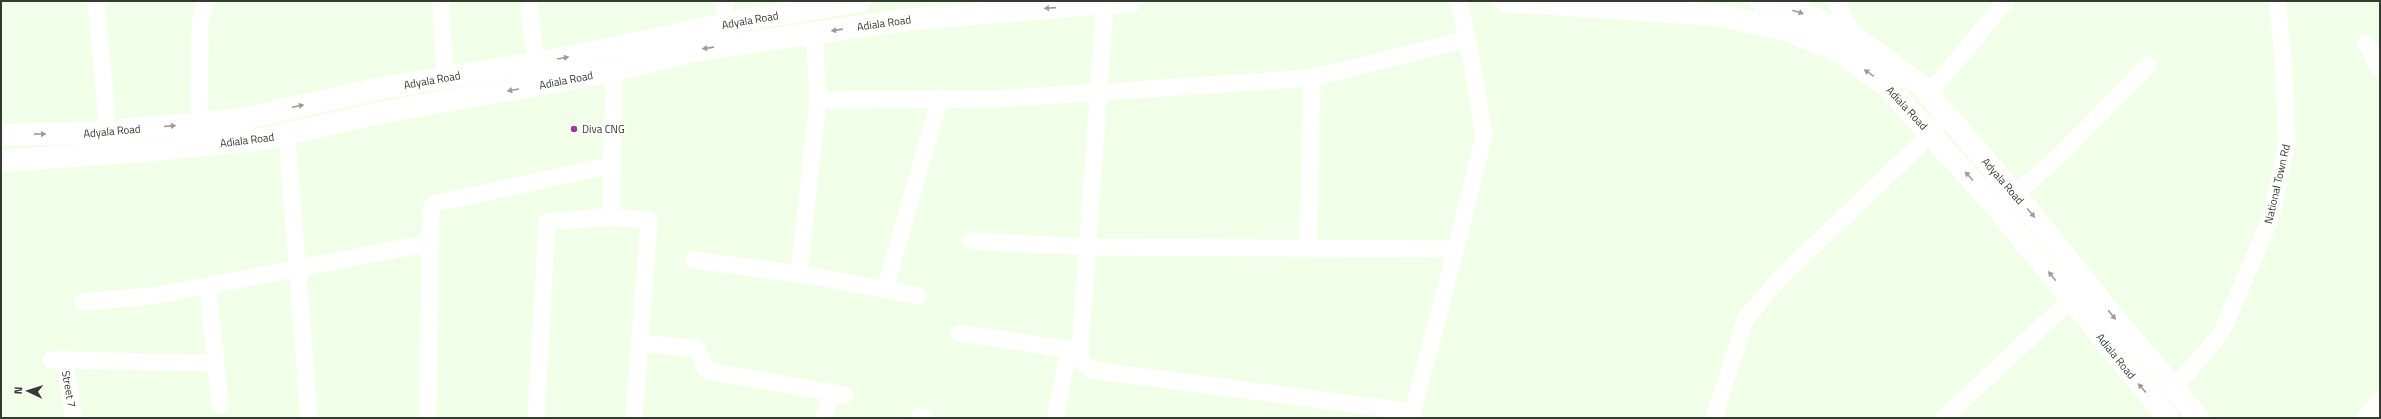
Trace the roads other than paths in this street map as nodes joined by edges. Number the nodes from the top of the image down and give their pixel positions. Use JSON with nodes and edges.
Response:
{"nodes":[{"id":1,"x":96,"y":1,"type":"edge"},
{"id":2,"x":205,"y":1,"type":"edge"},
{"id":3,"x":440,"y":1,"type":"edge"},
{"id":4,"x":529,"y":1,"type":"edge"},
{"id":5,"x":724,"y":1,"type":"edge"},
{"id":6,"x":860,"y":1,"type":"edge"},
{"id":7,"x":1131,"y":1,"type":"edge"},
{"id":8,"x":1459,"y":1,"type":"edge"},
{"id":9,"x":1505,"y":1,"type":"edge"},
{"id":10,"x":1761,"y":1,"type":"edge"},
{"id":11,"x":1836,"y":1,"type":"edge"},
{"id":12,"x":2006,"y":1,"type":"edge"},
{"id":13,"x":2277,"y":1,"type":"edge"},
{"id":14,"x":1105,"y":3,"type":"junction"},
{"id":15,"x":726,"y":24,"type":"junction"},
{"id":16,"x":814,"y":33,"type":"junction"},
{"id":17,"x":1853,"y":36,"type":"junction"},
{"id":18,"x":1468,"y":39,"type":"junction"},
{"id":19,"x":2366,"y":43,"type":"dead end"},
{"id":20,"x":535,"y":63,"type":"junction"},
{"id":21,"x":2148,"y":65,"type":"dead end"},
{"id":22,"x":2380,"y":70,"type":"edge"},
{"id":23,"x":614,"y":71,"type":"junction"},
{"id":24,"x":445,"y":78,"type":"junction"},
{"id":25,"x":1312,"y":78,"type":"junction"},
{"id":26,"x":1098,"y":91,"type":"junction"},
{"id":27,"x":1929,"y":94,"type":"junction"},
{"id":28,"x":940,"y":98,"type":"junction"},
{"id":29,"x":818,"y":100,"type":"junction"},
{"id":30,"x":1946,"y":114,"type":"junction"},
{"id":31,"x":199,"y":123,"type":"junction"},
{"id":32,"x":108,"y":131,"type":"junction"},
{"id":33,"x":1931,"y":134,"type":"junction"},
{"id":34,"x":1,"y":135,"type":"edge"},
{"id":35,"x":287,"y":135,"type":"junction"},
{"id":36,"x":1,"y":161,"type":"edge"},
{"id":37,"x":612,"y":165,"type":"junction"},
{"id":38,"x":2015,"y":195,"type":"junction"},
{"id":39,"x":611,"y":217,"type":"junction"},
{"id":40,"x":971,"y":241,"type":"dead end"},
{"id":41,"x":430,"y":243,"type":"junction"},
{"id":42,"x":1089,"y":247,"type":"junction"},
{"id":43,"x":1308,"y":248,"type":"junction"},
{"id":44,"x":1456,"y":249,"type":"junction"},
{"id":45,"x":694,"y":260,"type":"dead end"},
{"id":46,"x":298,"y":268,"type":"junction"},
{"id":47,"x":799,"y":273,"type":"junction"},
{"id":48,"x":2087,"y":283,"type":"junction"},
{"id":49,"x":208,"y":286,"type":"junction"},
{"id":50,"x":885,"y":289,"type":"junction"},
{"id":51,"x":918,"y":296,"type":"dead end"},
{"id":52,"x":2071,"y":301,"type":"junction"},
{"id":53,"x":83,"y":302,"type":"dead end"},
{"id":54,"x":959,"y":334,"type":"dead end"},
{"id":55,"x":640,"y":343,"type":"junction"},
{"id":56,"x":1075,"y":350,"type":"junction"},
{"id":57,"x":216,"y":363,"type":"junction"},
{"id":58,"x":2174,"y":388,"type":"junction"},
{"id":59,"x":2380,"y":399,"type":"edge"},
{"id":60,"x":220,"y":405,"type":"dead end"},
{"id":61,"x":428,"y":411,"type":"dead end"},
{"id":62,"x":1413,"y":415,"type":"edge"},
{"id":63,"x":74,"y":418,"type":"edge"},
{"id":64,"x":309,"y":418,"type":"edge"},
{"id":65,"x":536,"y":418,"type":"edge"},
{"id":66,"x":634,"y":418,"type":"edge"},
{"id":67,"x":824,"y":418,"type":"edge"},
{"id":68,"x":1055,"y":418,"type":"edge"},
{"id":69,"x":1714,"y":418,"type":"edge"},
{"id":70,"x":1944,"y":418,"type":"edge"},
{"id":71,"x":2168,"y":418,"type":"edge"},
{"id":72,"x":2200,"y":418,"type":"edge"},
{"id":73,"x":2365,"y":418,"type":"edge"}],
"edges":[{"from":1,"to":32,"type":"street"},
{"from":2,"to":31,"type":"street"},
{"from":3,"to":24,"type":"street"},
{"from":4,"to":20,"type":"street"},
{"from":5,"to":15,"type":"street"},
{"from":6,"to":15,"type":"main road","name":"Adyala Road"},
{"from":7,"to":14,"type":"main road","name":"Adiala Road"},
{"from":8,"to":18,"type":"street"},
{"from":33,"to":9,"type":"main road","name":"Adiala Road","one_way":true},
{"from":10,"to":17,"type":"main road","name":"Adyala Road","one_way":true},
{"from":11,"to":17,"type":"street"},
{"from":12,"to":27,"type":"street"},
{"from":13,"to":58,"type":"street","name":"National Town Rd"},
{"from":14,"to":16,"type":"main road","name":"Adiala Road","one_way":true},
{"from":14,"to":26,"type":"street"},
{"from":20,"to":15,"type":"main road","name":"Adyala Road","one_way":true},
{"from":16,"to":23,"type":"main road","name":"Adiala Road","one_way":true},
{"from":16,"to":29,"type":"street"},
{"from":17,"to":27,"type":"main road","name":"Adyala Road"},
{"from":18,"to":25,"type":"street"},
{"from":18,"to":44,"type":"street"},
{"from":19,"to":22,"type":"street"},
{"from":20,"to":24,"type":"main road","name":"Adyala Road"},
{"from":21,"to":38,"type":"street"},
{"from":23,"to":35,"type":"main road","name":"Adiala Road","one_way":true},
{"from":23,"to":37,"type":"street"},
{"from":31,"to":24,"type":"main road","name":"Adyala Road","one_way":true},
{"from":25,"to":26,"type":"street"},
{"from":25,"to":43,"type":"street"},
{"from":26,"to":28,"type":"street"},
{"from":26,"to":42,"type":"street"},
{"from":27,"to":30,"type":"main road","name":"Adyala Road"},
{"from":28,"to":29,"type":"street"},
{"from":28,"to":50,"type":"street"},
{"from":29,"to":47,"type":"street"},
{"from":30,"to":33,"type":"street"},
{"from":30,"to":38,"type":"main road","name":"Adyala Road"},
{"from":32,"to":31,"type":"main road","name":"Adyala Road","one_way":true},
{"from":34,"to":32,"type":"main road","name":"Adyala Road","one_way":true},
{"from":52,"to":33,"type":"main road","name":"Adiala Road","one_way":true},
{"from":33,"to":69,"type":"street"},
{"from":35,"to":36,"type":"main road","name":"Adiala Road"},
{"from":35,"to":46,"type":"street"},
{"from":37,"to":39,"type":"street"},
{"from":37,"to":41,"type":"street"},
{"from":38,"to":48,"type":"main road","name":"Adyala Road","one_way":true},
{"from":39,"to":55,"type":"street"},
{"from":39,"to":65,"type":"street"},
{"from":40,"to":42,"type":"street"},
{"from":41,"to":46,"type":"street"},
{"from":41,"to":61,"type":"street"},
{"from":42,"to":43,"type":"street"},
{"from":42,"to":56,"type":"street"},
{"from":43,"to":44,"type":"street"},
{"from":44,"to":62,"type":"street"},
{"from":45,"to":47,"type":"street"},
{"from":46,"to":49,"type":"street"},
{"from":46,"to":64,"type":"street"},
{"from":47,"to":50,"type":"street"},
{"from":48,"to":52,"type":"street"},
{"from":48,"to":58,"type":"main road","name":"Adyala Road","one_way":true},
{"from":49,"to":53,"type":"street"},
{"from":49,"to":57,"type":"street"},
{"from":50,"to":51,"type":"street"},
{"from":52,"to":70,"type":"street"},
{"from":71,"to":52,"type":"main road","name":"Adiala Road","one_way":true},
{"from":54,"to":56,"type":"street"},
{"from":55,"to":66,"type":"street"},
{"from":55,"to":67,"type":"street"},
{"from":56,"to":62,"type":"street"},
{"from":56,"to":68,"type":"street"},
{"from":57,"to":60,"type":"street"},
{"from":57,"to":63,"type":"street","name":"Street 7"},
{"from":58,"to":72,"type":"main road","name":"Adyala Road"},
{"from":59,"to":73,"type":"street"}]}
